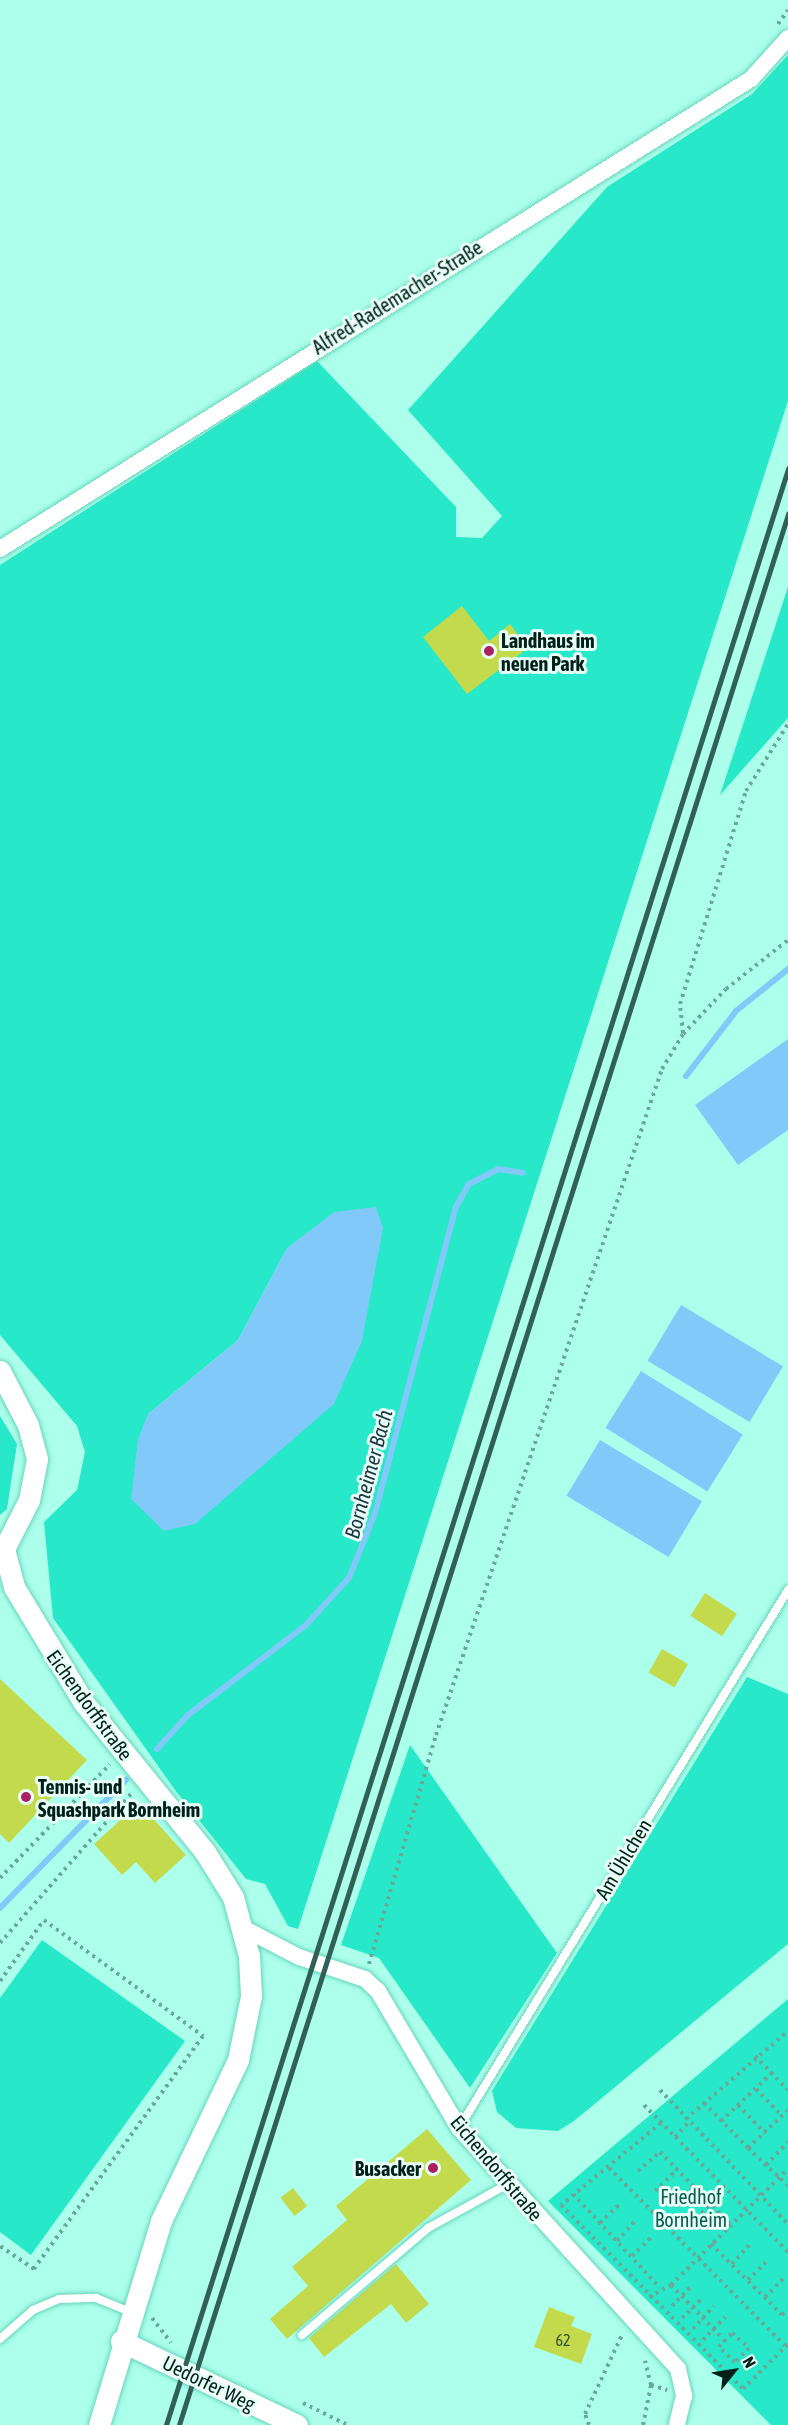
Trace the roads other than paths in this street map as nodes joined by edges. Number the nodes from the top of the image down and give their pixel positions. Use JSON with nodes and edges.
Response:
{"nodes":[{"id":1,"x":788,"y":38,"type":"edge"},
{"id":2,"x":0,"y":549,"type":"edge"},
{"id":3,"x":0,"y":1371,"type":"edge"},
{"id":4,"x":3,"y":1564,"type":"edge"},
{"id":5,"x":788,"y":1590,"type":"edge"},
{"id":6,"x":243,"y":1929,"type":"junction"},
{"id":7,"x":459,"y":2128,"type":"junction"},
{"id":8,"x":508,"y":2184,"type":"junction"},
{"id":9,"x":130,"y":2312,"type":"junction"},
{"id":10,"x":302,"y":2335,"type":"dead end"},
{"id":11,"x":0,"y":2339,"type":"edge"},
{"id":12,"x":121,"y":2341,"type":"junction"},
{"id":13,"x":99,"y":2425,"type":"edge"},
{"id":14,"x":297,"y":2425,"type":"edge"},
{"id":15,"x":677,"y":2425,"type":"edge"}],
"edges":[{"from":1,"to":2,"type":"street","name":"Alfred-Rademacher-Straße"},
{"from":3,"to":4,"type":"street"},
{"from":4,"to":6,"type":"street","name":"Eichendorffstraße"},
{"from":5,"to":7,"type":"lane","name":"Am Ühlchen"},
{"from":6,"to":7,"type":"street","name":"Eichendorffstraße"},
{"from":6,"to":9,"type":"street","name":"Eichendorffstraße"},
{"from":7,"to":8,"type":"street","name":"Eichendorffstraße"},
{"from":8,"to":10,"type":"lane"},
{"from":8,"to":15,"type":"street","name":"Eichendorffstraße"},
{"from":9,"to":11,"type":"lane"},
{"from":9,"to":12,"type":"street","name":"Eichendorffstraße"},
{"from":12,"to":13,"type":"street","name":"Eichendorffstraße"},
{"from":12,"to":14,"type":"street","name":"Uedorfer Weg"}]}
